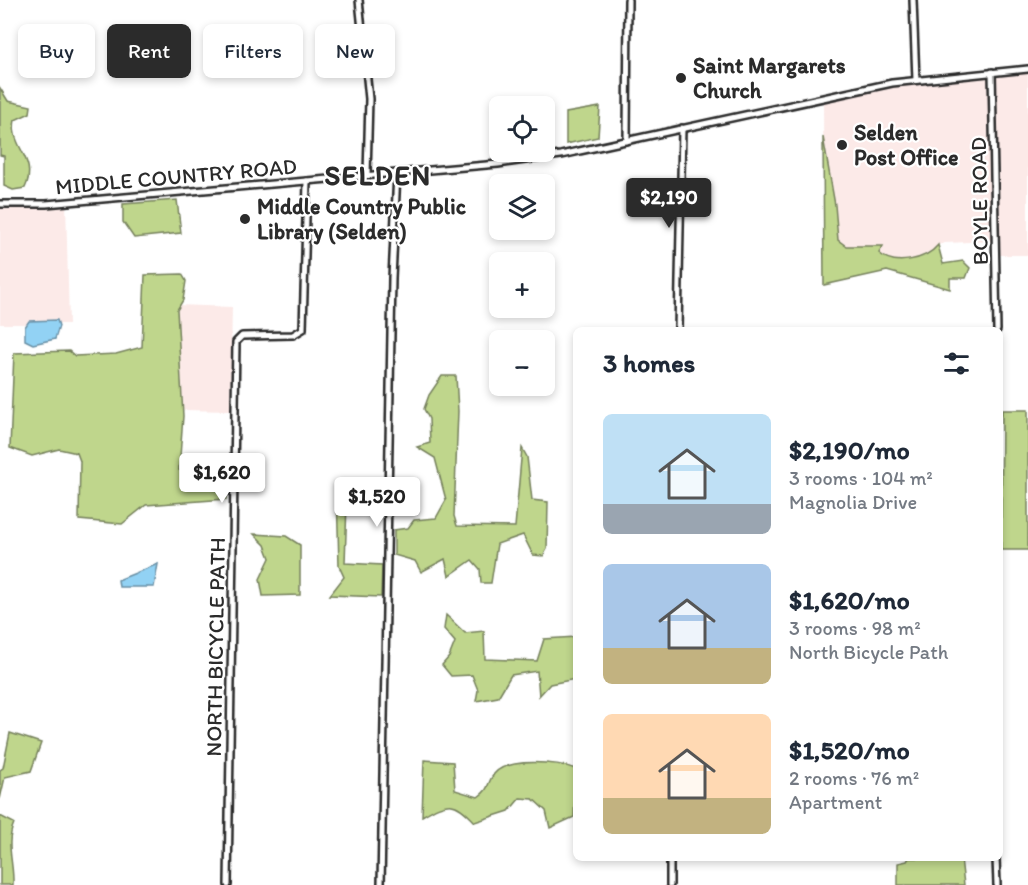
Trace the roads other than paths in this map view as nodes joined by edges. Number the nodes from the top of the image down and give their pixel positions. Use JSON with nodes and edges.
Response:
{"nodes":[{"id":1,"x":358,"y":0,"type":"edge"},
{"id":2,"x":628,"y":0,"type":"edge"},
{"id":3,"x":913,"y":0,"type":"edge"},
{"id":4,"x":1028,"y":69,"type":"edge"},
{"id":5,"x":992,"y":72,"type":"junction"},
{"id":6,"x":916,"y":80,"type":"junction"},
{"id":7,"x":682,"y":128,"type":"junction"},
{"id":8,"x":627,"y":141,"type":"junction"},
{"id":9,"x":397,"y":173,"type":"junction"},
{"id":10,"x":367,"y":175,"type":"junction"},
{"id":11,"x":307,"y":182,"type":"junction"},
{"id":12,"x":0,"y":204,"type":"edge"},
{"id":13,"x":678,"y":327,"type":"edge"},
{"id":14,"x":998,"y":327,"type":"edge"},
{"id":15,"x":670,"y":861,"type":"edge"},
{"id":16,"x":996,"y":861,"type":"edge"},
{"id":17,"x":228,"y":885,"type":"edge"},
{"id":18,"x":381,"y":885,"type":"edge"},
{"id":19,"x":670,"y":885,"type":"edge"},
{"id":20,"x":997,"y":885,"type":"edge"}],
"edges":[{"from":1,"to":10,"type":"street"},
{"from":2,"to":8,"type":"street"},
{"from":3,"to":6,"type":"street"},
{"from":4,"to":5,"type":"street","name":"MIDDLE COUNTRY ROAD"},
{"from":5,"to":6,"type":"street","name":"MIDDLE COUNTRY ROAD"},
{"from":5,"to":14,"type":"street","name":"BOYLE ROAD"},
{"from":6,"to":7,"type":"street","name":"MIDDLE COUNTRY ROAD"},
{"from":7,"to":8,"type":"street","name":"MIDDLE COUNTRY ROAD"},
{"from":7,"to":13,"type":"street"},
{"from":8,"to":9,"type":"street","name":"MIDDLE COUNTRY ROAD"},
{"from":9,"to":10,"type":"street","name":"MIDDLE COUNTRY ROAD"},
{"from":9,"to":18,"type":"street"},
{"from":10,"to":11,"type":"street","name":"MIDDLE COUNTRY ROAD"},
{"from":11,"to":12,"type":"street","name":"MIDDLE COUNTRY ROAD"},
{"from":11,"to":17,"type":"street","name":"NORTH BICYCLE PATH"},
{"from":15,"to":19,"type":"street"},
{"from":16,"to":20,"type":"street"}]}
